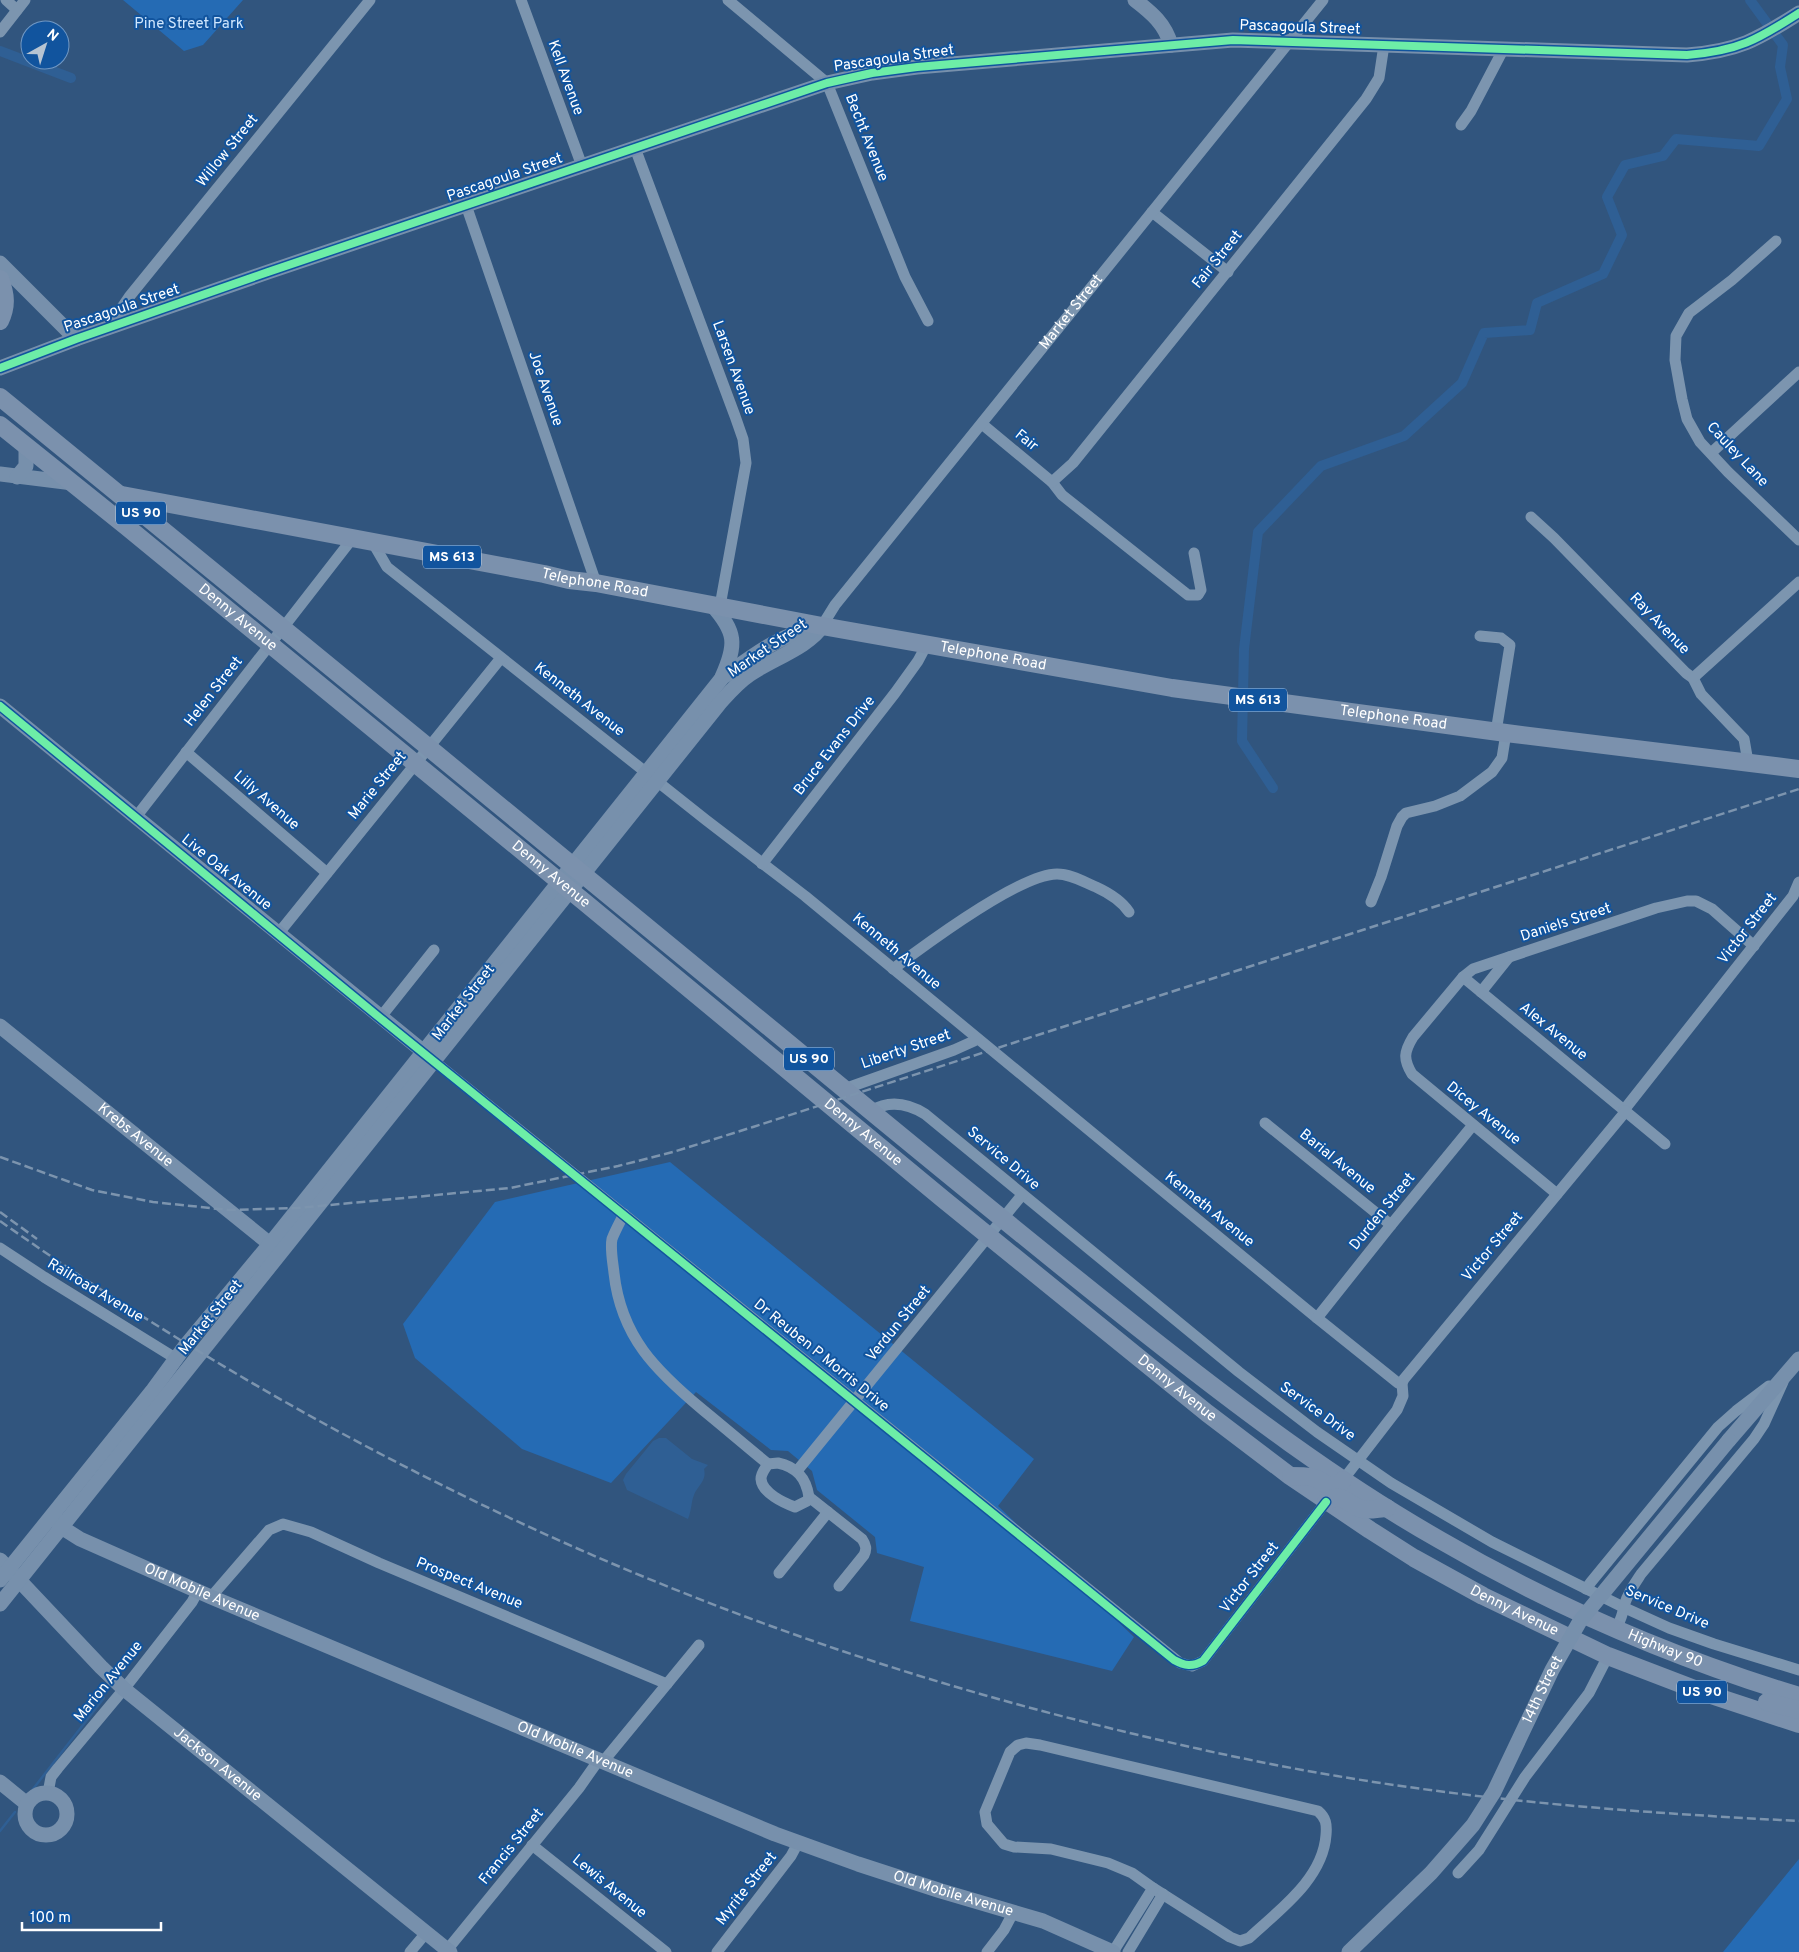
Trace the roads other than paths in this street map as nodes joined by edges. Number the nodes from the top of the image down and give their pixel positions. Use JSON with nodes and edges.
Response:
{"nodes":[{"id":1,"x":6,"y":0,"type":"edge"},
{"id":2,"x":25,"y":0,"type":"edge"},
{"id":3,"x":370,"y":0,"type":"edge"},
{"id":4,"x":521,"y":0,"type":"edge"},
{"id":5,"x":728,"y":0,"type":"edge"},
{"id":6,"x":1135,"y":0,"type":"edge"},
{"id":7,"x":1323,"y":0,"type":"edge"},
{"id":8,"x":17,"y":10,"type":"junction"},
{"id":9,"x":1799,"y":13,"type":"edge"},
{"id":10,"x":0,"y":32,"type":"edge"},
{"id":11,"x":1290,"y":41,"type":"junction"},
{"id":12,"x":1171,"y":45,"type":"junction"},
{"id":13,"x":1384,"y":45,"type":"junction"},
{"id":14,"x":1503,"y":50,"type":"junction"},
{"id":15,"x":827,"y":82,"type":"junction"},
{"id":16,"x":1462,"y":125,"type":"dead end"},
{"id":17,"x":635,"y":148,"type":"junction"},
{"id":18,"x":582,"y":166,"type":"junction"},
{"id":19,"x":466,"y":206,"type":"junction"},
{"id":20,"x":1152,"y":212,"type":"junction"},
{"id":21,"x":1776,"y":241,"type":"dead end"},
{"id":22,"x":0,"y":263,"type":"edge"},
{"id":23,"x":1228,"y":272,"type":"junction"},
{"id":24,"x":0,"y":279,"type":"edge"},
{"id":25,"x":0,"y":321,"type":"edge"},
{"id":26,"x":928,"y":322,"type":"dead end"},
{"id":27,"x":117,"y":325,"type":"junction"},
{"id":28,"x":76,"y":339,"type":"junction"},
{"id":29,"x":0,"y":368,"type":"edge"},
{"id":30,"x":1799,"y":372,"type":"edge"},
{"id":31,"x":0,"y":397,"type":"edge"},
{"id":32,"x":982,"y":424,"type":"junction"},
{"id":33,"x":0,"y":426,"type":"edge"},
{"id":34,"x":26,"y":446,"type":"junction"},
{"id":35,"x":1710,"y":453,"type":"junction"},
{"id":36,"x":0,"y":474,"type":"edge"},
{"id":37,"x":17,"y":477,"type":"junction"},
{"id":38,"x":1052,"y":482,"type":"junction"},
{"id":39,"x":73,"y":483,"type":"junction"},
{"id":40,"x":119,"y":494,"type":"junction"},
{"id":41,"x":192,"y":508,"type":"junction"},
{"id":42,"x":1531,"y":516,"type":"dead end"},
{"id":43,"x":170,"y":536,"type":"junction"},
{"id":44,"x":352,"y":539,"type":"junction"},
{"id":45,"x":1799,"y":540,"type":"edge"},
{"id":46,"x":373,"y":543,"type":"junction"},
{"id":47,"x":1194,"y":554,"type":"dead end"},
{"id":48,"x":1799,"y":582,"type":"edge"},
{"id":49,"x":596,"y":583,"type":"junction"},
{"id":50,"x":716,"y":606,"type":"junction"},
{"id":51,"x":822,"y":626,"type":"junction"},
{"id":52,"x":283,"y":628,"type":"junction"},
{"id":53,"x":1480,"y":636,"type":"dead end"},
{"id":54,"x":270,"y":644,"type":"junction"},
{"id":55,"x":927,"y":644,"type":"junction"},
{"id":56,"x":501,"y":658,"type":"junction"},
{"id":57,"x":722,"y":678,"type":"junction"},
{"id":58,"x":1693,"y":678,"type":"junction"},
{"id":59,"x":0,"y":706,"type":"edge"},
{"id":60,"x":1501,"y":733,"type":"junction"},
{"id":61,"x":429,"y":748,"type":"junction"},
{"id":62,"x":186,"y":752,"type":"junction"},
{"id":63,"x":1748,"y":762,"type":"junction"},
{"id":64,"x":416,"y":764,"type":"junction"},
{"id":65,"x":1799,"y":769,"type":"edge"},
{"id":66,"x":651,"y":777,"type":"junction"},
{"id":67,"x":136,"y":817,"type":"junction"},
{"id":68,"x":762,"y":864,"type":"junction"},
{"id":69,"x":578,"y":870,"type":"junction"},
{"id":70,"x":327,"y":873,"type":"junction"},
{"id":71,"x":1799,"y":882,"type":"edge"},
{"id":72,"x":565,"y":886,"type":"junction"},
{"id":73,"x":1371,"y":902,"type":"dead end"},
{"id":74,"x":1129,"y":912,"type":"dead end"},
{"id":75,"x":278,"y":934,"type":"junction"},
{"id":76,"x":1754,"y":946,"type":"junction"},
{"id":77,"x":434,"y":950,"type":"dead end"},
{"id":78,"x":1509,"y":957,"type":"junction"},
{"id":79,"x":893,"y":969,"type":"junction"},
{"id":80,"x":1463,"y":977,"type":"junction"},
{"id":81,"x":1481,"y":992,"type":"junction"},
{"id":82,"x":380,"y":1018,"type":"junction"},
{"id":83,"x":0,"y":1026,"type":"edge"},
{"id":84,"x":976,"y":1038,"type":"junction"},
{"id":85,"x":1407,"y":1048,"type":"joint"},
{"id":86,"x":429,"y":1057,"type":"junction"},
{"id":87,"x":844,"y":1089,"type":"junction"},
{"id":88,"x":870,"y":1111,"type":"junction"},
{"id":89,"x":1625,"y":1111,"type":"junction"},
{"id":90,"x":1265,"y":1123,"type":"dead end"},
{"id":91,"x":1473,"y":1125,"type":"junction"},
{"id":92,"x":1665,"y":1144,"type":"dead end"},
{"id":93,"x":1558,"y":1194,"type":"junction"},
{"id":94,"x":1022,"y":1195,"type":"junction"},
{"id":95,"x":624,"y":1214,"type":"junction"},
{"id":96,"x":1002,"y":1220,"type":"junction"},
{"id":97,"x":1391,"y":1225,"type":"junction"},
{"id":98,"x":989,"y":1236,"type":"junction"},
{"id":99,"x":270,"y":1244,"type":"junction"},
{"id":100,"x":0,"y":1248,"type":"edge"},
{"id":101,"x":1317,"y":1318,"type":"junction"},
{"id":102,"x":175,"y":1358,"type":"junction"},
{"id":103,"x":1799,"y":1359,"type":"edge"},
{"id":104,"x":1787,"y":1374,"type":"junction"},
{"id":105,"x":1402,"y":1384,"type":"junction"},
{"id":106,"x":855,"y":1402,"type":"junction"},
{"id":107,"x":1358,"y":1461,"type":"junction"},
{"id":108,"x":768,"y":1464,"type":"junction"},
{"id":109,"x":796,"y":1471,"type":"junction"},
{"id":110,"x":1290,"y":1476,"type":"junction"},
{"id":111,"x":1343,"y":1480,"type":"junction"},
{"id":112,"x":809,"y":1497,"type":"junction"},
{"id":113,"x":1326,"y":1502,"type":"junction"},
{"id":114,"x":1387,"y":1508,"type":"junction"},
{"id":115,"x":828,"y":1512,"type":"junction"},
{"id":116,"x":57,"y":1521,"type":"junction"},
{"id":117,"x":262,"y":1538,"type":"joint"},
{"id":118,"x":3,"y":1570,"type":"edge"},
{"id":119,"x":779,"y":1573,"type":"dead end"},
{"id":120,"x":19,"y":1581,"type":"junction"},
{"id":121,"x":839,"y":1586,"type":"dead end"},
{"id":122,"x":1586,"y":1589,"type":"junction"},
{"id":123,"x":204,"y":1594,"type":"junction"},
{"id":124,"x":0,"y":1604,"type":"edge"},
{"id":125,"x":1625,"y":1608,"type":"junction"},
{"id":126,"x":1616,"y":1630,"type":"junction"},
{"id":127,"x":1640,"y":1640,"type":"junction"},
{"id":128,"x":699,"y":1645,"type":"dead end"},
{"id":129,"x":1588,"y":1646,"type":"junction"},
{"id":130,"x":1608,"y":1656,"type":"junction"},
{"id":131,"x":1192,"y":1666,"type":"joint"},
{"id":132,"x":1799,"y":1670,"type":"edge"},
{"id":133,"x":667,"y":1684,"type":"junction"},
{"id":134,"x":124,"y":1688,"type":"junction"},
{"id":135,"x":1799,"y":1696,"type":"edge"},
{"id":136,"x":1720,"y":1698,"type":"junction"},
{"id":137,"x":1799,"y":1710,"type":"edge"},
{"id":138,"x":1799,"y":1724,"type":"edge"},
{"id":139,"x":600,"y":1762,"type":"junction"},
{"id":140,"x":0,"y":1782,"type":"edge"},
{"id":141,"x":48,"y":1793,"type":"junction"},
{"id":142,"x":27,"y":1804,"type":"junction"},
{"id":143,"x":798,"y":1843,"type":"junction"},
{"id":144,"x":532,"y":1845,"type":"junction"},
{"id":145,"x":1458,"y":1873,"type":"dead end"},
{"id":146,"x":1158,"y":1891,"type":"junction"},
{"id":147,"x":1014,"y":1911,"type":"junction"},
{"id":148,"x":426,"y":1933,"type":"junction"},
{"id":149,"x":449,"y":1951,"type":"edge"},
{"id":150,"x":410,"y":1952,"type":"edge"},
{"id":151,"x":666,"y":1952,"type":"edge"},
{"id":152,"x":718,"y":1952,"type":"edge"},
{"id":153,"x":987,"y":1952,"type":"edge"},
{"id":154,"x":1113,"y":1952,"type":"edge"},
{"id":155,"x":1128,"y":1952,"type":"edge"},
{"id":156,"x":1350,"y":1952,"type":"edge"}],
"edges":[{"from":1,"to":8,"type":"street"},
{"from":2,"to":8,"type":"street"},
{"from":3,"to":27,"type":"street","name":"Willow Street"},
{"from":4,"to":18,"type":"street","name":"Kell Avenue"},
{"from":5,"to":15,"type":"street","name":"Becht Avenue"},
{"from":6,"to":12,"type":"street"},
{"from":7,"to":11,"type":"street","name":"Market Street"},
{"from":8,"to":10,"type":"street"},
{"from":9,"to":14,"type":"street","name":"Pascagoula Street"},
{"from":11,"to":12,"type":"street","name":"Pascagoula Street"},
{"from":11,"to":13,"type":"street","name":"Pascagoula Street"},
{"from":11,"to":20,"type":"street","name":"Market Street"},
{"from":12,"to":15,"type":"street","name":"Pascagoula Street"},
{"from":13,"to":14,"type":"street","name":"Pascagoula Street"},
{"from":13,"to":23,"type":"street","name":"Fair Street"},
{"from":14,"to":16,"type":"street"},
{"from":15,"to":17,"type":"street","name":"Pascagoula Street"},
{"from":15,"to":26,"type":"street","name":"Becht Avenue"},
{"from":17,"to":18,"type":"street","name":"Pascagoula Street"},
{"from":17,"to":50,"type":"street","name":"Larsen Avenue"},
{"from":18,"to":19,"type":"street","name":"Pascagoula Street"},
{"from":19,"to":27,"type":"street","name":"Pascagoula Street"},
{"from":19,"to":49,"type":"street","name":"Joe Avenue"},
{"from":20,"to":23,"type":"street"},
{"from":20,"to":32,"type":"street","name":"Market Street"},
{"from":21,"to":35,"type":"street","name":"Cauley Lane"},
{"from":22,"to":28,"type":"street"},
{"from":23,"to":38,"type":"street","name":"Fair Street"},
{"from":24,"to":25,"type":"main road"},
{"from":27,"to":28,"type":"street","name":"Pascagoula Street"},
{"from":28,"to":29,"type":"street","name":"Pascagoula Street"},
{"from":30,"to":35,"type":"street"},
{"from":31,"to":40,"type":"main road","name":"Denny Avenue","number":"US 90"},
{"from":32,"to":38,"type":"street","name":"Fair"},
{"from":32,"to":51,"type":"street","name":"Market Street"},
{"from":33,"to":34,"type":"main road","name":"Denny Avenue","number":"US 90"},
{"from":34,"to":37,"type":"street"},
{"from":34,"to":39,"type":"main road","name":"Denny Avenue","number":"US 90"},
{"from":35,"to":45,"type":"street","name":"Cauley Lane"},
{"from":36,"to":37,"type":"street"},
{"from":37,"to":39,"type":"street"},
{"from":38,"to":47,"type":"street","name":"Fair"},
{"from":39,"to":54,"type":"main road","name":"Denny Avenue","number":"US 90"},
{"from":40,"to":41,"type":"main road","name":"Telephone Road","number":"MS 613"},
{"from":40,"to":43,"type":"main road","name":"Denny Avenue","number":"US 90"},
{"from":41,"to":43,"type":"main road"},
{"from":41,"to":44,"type":"main road","name":"Telephone Road","number":"MS 613"},
{"from":42,"to":58,"type":"street","name":"Ray Avenue"},
{"from":43,"to":52,"type":"main road","name":"Denny Avenue","number":"US 90"},
{"from":44,"to":46,"type":"main road","name":"Telephone Road","number":"MS 613"},
{"from":44,"to":52,"type":"street","name":"Helen Street"},
{"from":46,"to":49,"type":"main road","name":"Telephone Road","number":"MS 613"},
{"from":46,"to":56,"type":"street","name":"Kenneth Avenue"},
{"from":48,"to":58,"type":"street"},
{"from":49,"to":50,"type":"main road","name":"Telephone Road","number":"MS 613"},
{"from":50,"to":51,"type":"main road","name":"Telephone Road","number":"MS 613"},
{"from":50,"to":57,"type":"street"},
{"from":51,"to":55,"type":"main road","name":"Telephone Road","number":"MS 613"},
{"from":51,"to":57,"type":"street","name":"Market Street"},
{"from":51,"to":66,"type":"street","name":"Market Street"},
{"from":52,"to":54,"type":"street","name":"Helen Street"},
{"from":52,"to":61,"type":"main road","name":"Denny Avenue","number":"US 90"},
{"from":53,"to":60,"type":"street"},
{"from":54,"to":62,"type":"street","name":"Helen Street"},
{"from":54,"to":64,"type":"main road","name":"Denny Avenue","number":"US 90"},
{"from":55,"to":60,"type":"main road","name":"Telephone Road","number":"MS 613"},
{"from":55,"to":68,"type":"street","name":"Bruce Evans Drive"},
{"from":56,"to":61,"type":"street","name":"Marie Street"},
{"from":56,"to":66,"type":"street","name":"Kenneth Avenue"},
{"from":57,"to":66,"type":"street","name":"Market Street"},
{"from":58,"to":63,"type":"street","name":"Ray Avenue"},
{"from":59,"to":67,"type":"street","name":"Live Oak Avenue"},
{"from":60,"to":63,"type":"main road","name":"Telephone Road","number":"MS 613"},
{"from":60,"to":73,"type":"street"},
{"from":61,"to":64,"type":"street","name":"Marie Street"},
{"from":61,"to":69,"type":"main road","name":"Denny Avenue","number":"US 90"},
{"from":62,"to":67,"type":"street","name":"Helen Street"},
{"from":62,"to":70,"type":"street","name":"Lilly Avenue"},
{"from":63,"to":65,"type":"main road","name":"Telephone Road","number":"MS 613"},
{"from":64,"to":70,"type":"street","name":"Marie Street"},
{"from":64,"to":72,"type":"main road","name":"Denny Avenue","number":"US 90"},
{"from":66,"to":68,"type":"street","name":"Kenneth Avenue"},
{"from":66,"to":69,"type":"street","name":"Market Street"},
{"from":67,"to":75,"type":"street","name":"Live Oak Avenue"},
{"from":68,"to":79,"type":"street","name":"Kenneth Avenue"},
{"from":69,"to":72,"type":"street","name":"Market Street"},
{"from":69,"to":87,"type":"main road","name":"Denny Avenue","number":"US 90"},
{"from":70,"to":75,"type":"street","name":"Marie Street"},
{"from":71,"to":76,"type":"street","name":"Victor Street"},
{"from":72,"to":86,"type":"street","name":"Market Street"},
{"from":72,"to":98,"type":"main road","name":"Denny Avenue","number":"US 90"},
{"from":74,"to":79,"type":"street"},
{"from":75,"to":82,"type":"street","name":"Live Oak Avenue"},
{"from":76,"to":78,"type":"street","name":"Daniels Street"},
{"from":76,"to":89,"type":"street","name":"Victor Street"},
{"from":77,"to":82,"type":"street"},
{"from":78,"to":80,"type":"street","name":"Daniels Street"},
{"from":78,"to":81,"type":"street"},
{"from":79,"to":84,"type":"street","name":"Kenneth Avenue"},
{"from":80,"to":81,"type":"street","name":"Alex Avenue"},
{"from":80,"to":85,"type":"street","name":"Daniels Street"},
{"from":81,"to":89,"type":"street","name":"Alex Avenue"},
{"from":82,"to":86,"type":"street","name":"Live Oak Avenue"},
{"from":83,"to":99,"type":"street","name":"Krebs Avenue"},
{"from":84,"to":87,"type":"street","name":"Liberty Street"},
{"from":84,"to":101,"type":"street","name":"Kenneth Avenue"},
{"from":85,"to":91,"type":"street","name":"Dicey Avenue"},
{"from":86,"to":95,"type":"street","name":"Dr Reuben P Morris Drive"},
{"from":86,"to":99,"type":"street","name":"Market Street"},
{"from":86,"to":116,"type":"street","name":"Market Street"},
{"from":87,"to":88,"type":"main road","name":"Denny Avenue","number":"US 90"},
{"from":88,"to":94,"type":"street","name":"Service Drive"},
{"from":88,"to":96,"type":"main road","name":"Denny Avenue","number":"US 90"},
{"from":89,"to":92,"type":"street","name":"Alex Avenue"},
{"from":89,"to":93,"type":"street","name":"Victor Street"},
{"from":90,"to":97,"type":"street","name":"Barial Avenue"},
{"from":91,"to":93,"type":"street","name":"Dicey Avenue"},
{"from":91,"to":97,"type":"street","name":"Durden Street"},
{"from":93,"to":105,"type":"street","name":"Victor Street"},
{"from":94,"to":96,"type":"street","name":"Verdun Street"},
{"from":94,"to":107,"type":"street","name":"Service Drive"},
{"from":95,"to":106,"type":"street","name":"Dr Reuben P Morris Drive"},
{"from":95,"to":108,"type":"street"},
{"from":96,"to":98,"type":"street","name":"Verdun Street"},
{"from":96,"to":111,"type":"main road","name":"Denny Avenue","number":"US 90"},
{"from":97,"to":101,"type":"street","name":"Durden Street"},
{"from":98,"to":106,"type":"street","name":"Verdun Street"},
{"from":98,"to":110,"type":"main road","name":"Denny Avenue","number":"US 90"},
{"from":99,"to":102,"type":"street","name":"Market Street"},
{"from":100,"to":102,"type":"street","name":"Railroad Avenue"},
{"from":101,"to":105,"type":"street","name":"Kenneth Avenue"},
{"from":102,"to":116,"type":"street","name":"Market Street"},
{"from":103,"to":104,"type":"street","name":"14th Street"},
{"from":104,"to":122,"type":"street"},
{"from":104,"to":125,"type":"street"},
{"from":104,"to":156,"type":"street","name":"14th Street","bridge":true},
{"from":105,"to":107,"type":"street","name":"Victor Street"},
{"from":106,"to":109,"type":"street","name":"Verdun Street"},
{"from":106,"to":131,"type":"street","name":"Dr Reuben P Morris Drive"},
{"from":107,"to":111,"type":"street","name":"Victor Street"},
{"from":107,"to":122,"type":"street","name":"Service Drive"},
{"from":108,"to":109,"type":"street"},
{"from":108,"to":112,"type":"street"},
{"from":109,"to":112,"type":"street"},
{"from":110,"to":111,"type":"main road"},
{"from":110,"to":113,"type":"main road","name":"Denny Avenue","number":"US 90"},
{"from":111,"to":114,"type":"main road","name":"Denny Avenue","number":"US 90"},
{"from":112,"to":115,"type":"street"},
{"from":113,"to":114,"type":"main road"},
{"from":113,"to":129,"type":"main road","name":"Denny Avenue","number":"US 90"},
{"from":113,"to":131,"type":"street","name":"Victor Street"},
{"from":114,"to":126,"type":"main road","name":"Denny Avenue","number":"US 90"},
{"from":115,"to":119,"type":"street"},
{"from":115,"to":121,"type":"street"},
{"from":116,"to":118,"type":"street","name":"Market Street"},
{"from":116,"to":120,"type":"street","name":"Market Street"},
{"from":116,"to":123,"type":"street","name":"Old Mobile Avenue"},
{"from":117,"to":123,"type":"street","name":"Marion Avenue"},
{"from":117,"to":133,"type":"street","name":"Prospect Avenue"},
{"from":118,"to":120,"type":"street","name":"Jackson Avenue"},
{"from":120,"to":124,"type":"street","name":"Market Street"},
{"from":120,"to":134,"type":"street","name":"Jackson Avenue"},
{"from":122,"to":125,"type":"street","name":"Service Drive"},
{"from":123,"to":134,"type":"street","name":"Marion Avenue"},
{"from":123,"to":139,"type":"street","name":"Old Mobile Avenue"},
{"from":125,"to":126,"type":"street"},
{"from":125,"to":132,"type":"street","name":"Service Drive"},
{"from":126,"to":127,"type":"main road","name":"Highway 90","number":"US 90"},
{"from":126,"to":129,"type":"main road"},
{"from":127,"to":130,"type":"main road"},
{"from":127,"to":135,"type":"main road","name":"Highway 90","number":"US 90"},
{"from":128,"to":133,"type":"street","name":"Francis Street"},
{"from":129,"to":130,"type":"main road","name":"Denny Avenue","number":"US 90"},
{"from":130,"to":136,"type":"main road","name":"Denny Avenue","number":"US 90"},
{"from":130,"to":145,"type":"street"},
{"from":133,"to":139,"type":"street","name":"Francis Street"},
{"from":134,"to":141,"type":"street","name":"Marion Avenue"},
{"from":134,"to":148,"type":"street","name":"Jackson Avenue"},
{"from":136,"to":137,"type":"main road"},
{"from":136,"to":138,"type":"main road","name":"Denny Avenue","number":"US 90"},
{"from":139,"to":143,"type":"street","name":"Old Mobile Avenue"},
{"from":139,"to":144,"type":"street","name":"Francis Street"},
{"from":140,"to":142,"type":"street"},
{"from":141,"to":142,"type":"street"},
{"from":141,"to":142,"type":"street"},
{"from":143,"to":147,"type":"street","name":"Old Mobile Avenue"},
{"from":143,"to":152,"type":"street","name":"Myrite Street"},
{"from":144,"to":149,"type":"street","name":"Francis Street"},
{"from":144,"to":151,"type":"street","name":"Lewis Avenue"},
{"from":146,"to":146,"type":"street"},
{"from":146,"to":154,"type":"street"},
{"from":146,"to":155,"type":"street"},
{"from":147,"to":153,"type":"street"},
{"from":147,"to":154,"type":"street","name":"Old Mobile Avenue"},
{"from":148,"to":149,"type":"street","name":"Jackson Avenue"},
{"from":148,"to":150,"type":"street"}]}
